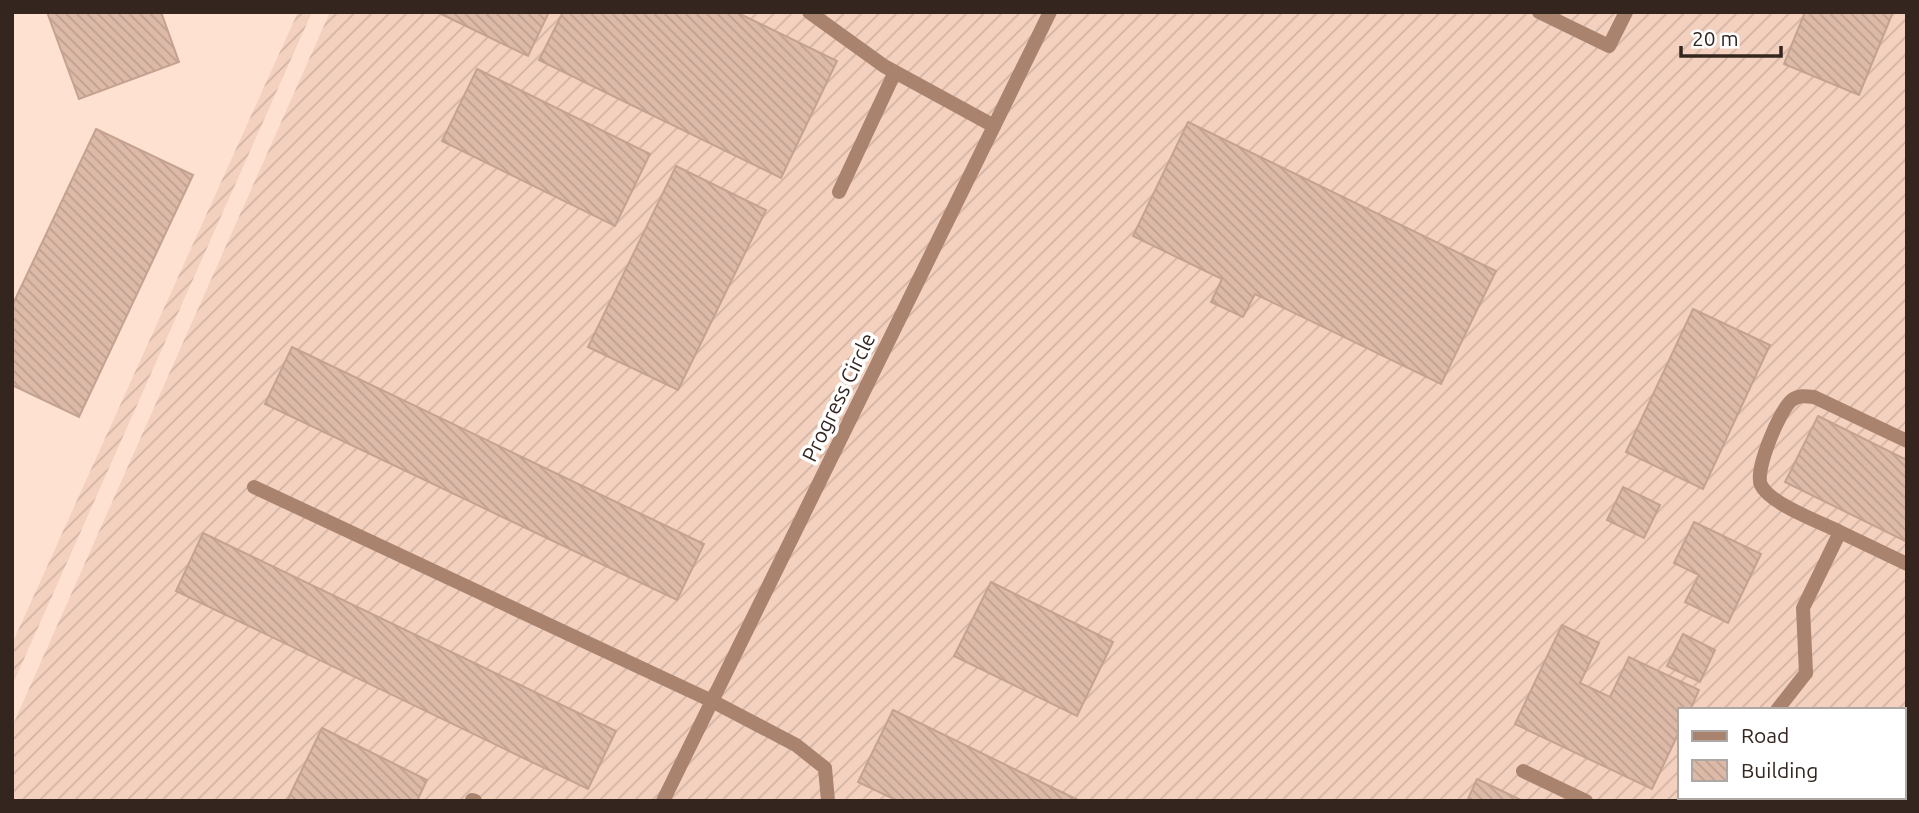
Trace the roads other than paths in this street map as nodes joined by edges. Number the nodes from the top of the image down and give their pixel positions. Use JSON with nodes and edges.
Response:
{"nodes":[{"id":1,"x":809,"y":12,"type":"edge"},
{"id":2,"x":1049,"y":12,"type":"edge"},
{"id":3,"x":1539,"y":12,"type":"edge"},
{"id":4,"x":1626,"y":12,"type":"edge"},
{"id":5,"x":895,"y":72,"type":"junction"},
{"id":6,"x":994,"y":126,"type":"junction"},
{"id":7,"x":839,"y":192,"type":"dead end"},
{"id":8,"x":1907,"y":441,"type":"edge"},
{"id":9,"x":254,"y":487,"type":"dead end"},
{"id":10,"x":1840,"y":532,"type":"junction"},
{"id":11,"x":1907,"y":564,"type":"edge"},
{"id":12,"x":712,"y":701,"type":"junction"},
{"id":13,"x":1779,"y":708,"type":"edge"},
{"id":14,"x":1523,"y":771,"type":"dead end"},
{"id":15,"x":663,"y":801,"type":"edge"},
{"id":16,"x":828,"y":801,"type":"edge"},
{"id":17,"x":1586,"y":801,"type":"edge"}],
"edges":[{"from":1,"to":5,"type":"street"},
{"from":2,"to":6,"type":"street","name":"Progress Circle"},
{"from":3,"to":4,"type":"street"},
{"from":5,"to":6,"type":"street"},
{"from":5,"to":7,"type":"street"},
{"from":6,"to":12,"type":"street","name":"Progress Circle"},
{"from":8,"to":10,"type":"street"},
{"from":9,"to":12,"type":"street"},
{"from":10,"to":11,"type":"street"},
{"from":10,"to":13,"type":"street"},
{"from":12,"to":15,"type":"street","name":"Progress Circle"},
{"from":12,"to":16,"type":"street"},
{"from":14,"to":17,"type":"street"}]}
